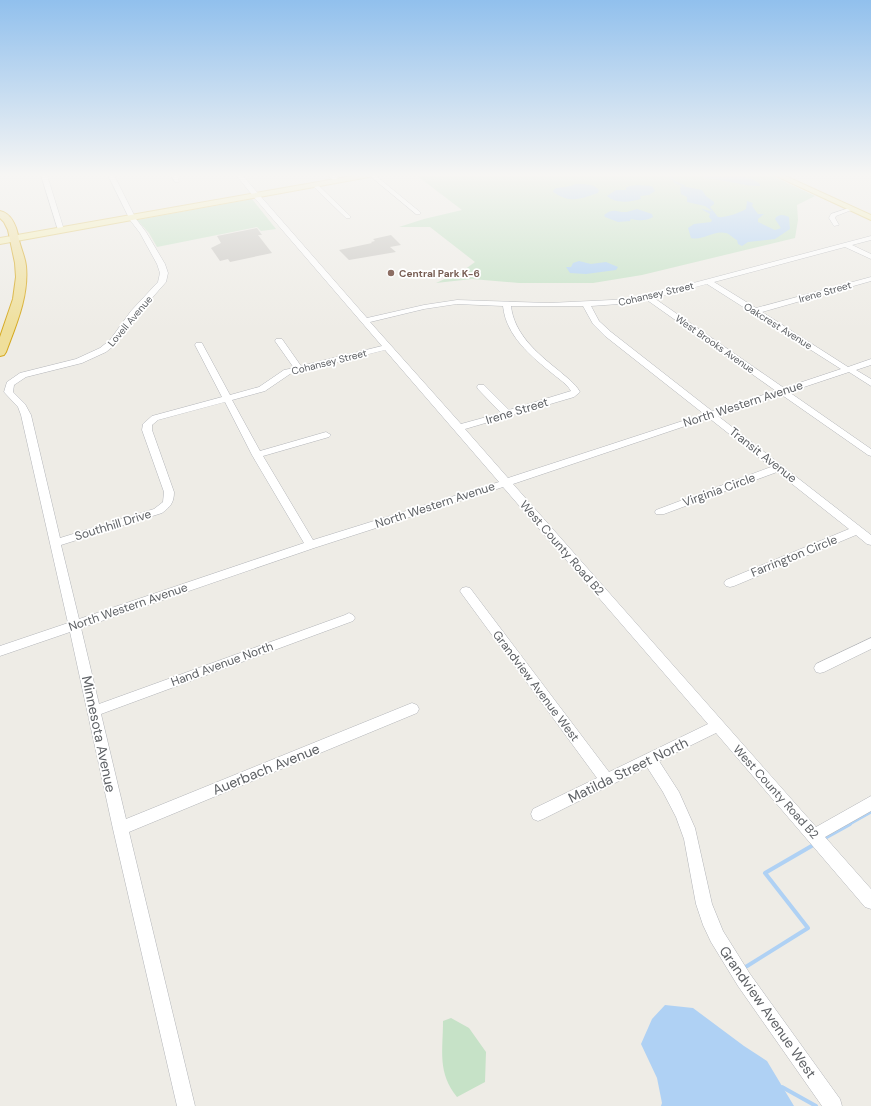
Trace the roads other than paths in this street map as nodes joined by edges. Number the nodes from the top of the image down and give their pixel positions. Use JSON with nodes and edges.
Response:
{"nodes":[{"id":1,"x":11,"y":227,"type":"edge"},
{"id":2,"x":59,"y":227,"type":"edge"},
{"id":3,"x":79,"y":227,"type":"edge"},
{"id":4,"x":139,"y":227,"type":"edge"},
{"id":5,"x":283,"y":227,"type":"edge"},
{"id":6,"x":60,"y":230,"type":"junction"},
{"id":7,"x":14,"y":238,"type":"junction"},
{"id":8,"x":871,"y":238,"type":"edge"},
{"id":9,"x":0,"y":241,"type":"edge"},
{"id":10,"x":847,"y":245,"type":"junction"},
{"id":11,"x":871,"y":257,"type":"edge"},
{"id":12,"x":871,"y":278,"type":"edge"},
{"id":13,"x":708,"y":281,"type":"junction"},
{"id":14,"x":648,"y":297,"type":"junction"},
{"id":15,"x":507,"y":303,"type":"junction"},
{"id":16,"x":586,"y":304,"type":"junction"},
{"id":17,"x":756,"y":312,"type":"junction"},
{"id":18,"x":365,"y":321,"type":"junction"},
{"id":19,"x":279,"y":341,"type":"dead end"},
{"id":20,"x":199,"y":345,"type":"dead end"},
{"id":21,"x":387,"y":347,"type":"junction"},
{"id":22,"x":0,"y":352,"type":"edge"},
{"id":23,"x":871,"y":362,"type":"edge"},
{"id":24,"x":299,"y":369,"type":"junction"},
{"id":25,"x":848,"y":369,"type":"junction"},
{"id":26,"x":23,"y":375,"type":"joint"},
{"id":27,"x":871,"y":383,"type":"edge"},
{"id":28,"x":482,"y":387,"type":"dead end"},
{"id":29,"x":783,"y":391,"type":"junction"},
{"id":30,"x":228,"y":398,"type":"junction"},
{"id":31,"x":507,"y":414,"type":"junction"},
{"id":32,"x":711,"y":414,"type":"junction"},
{"id":33,"x":458,"y":428,"type":"junction"},
{"id":34,"x":326,"y":435,"type":"dead end"},
{"id":35,"x":871,"y":453,"type":"edge"},
{"id":36,"x":257,"y":455,"type":"junction"},
{"id":37,"x":779,"y":468,"type":"junction"},
{"id":38,"x":505,"y":483,"type":"junction"},
{"id":39,"x":660,"y":512,"type":"dead end"},
{"id":40,"x":858,"y":530,"type":"junction"},
{"id":41,"x":871,"y":541,"type":"edge"},
{"id":42,"x":55,"y":543,"type":"junction"},
{"id":43,"x":310,"y":546,"type":"junction"},
{"id":44,"x":730,"y":583,"type":"dead end"},
{"id":45,"x":466,"y":592,"type":"dead end"},
{"id":46,"x":349,"y":618,"type":"dead end"},
{"id":47,"x":75,"y":625,"type":"junction"},
{"id":48,"x":871,"y":643,"type":"edge"},
{"id":49,"x":0,"y":651,"type":"edge"},
{"id":50,"x":820,"y":668,"type":"dead end"},
{"id":51,"x":412,"y":709,"type":"dead end"},
{"id":52,"x":95,"y":711,"type":"junction"},
{"id":53,"x":718,"y":726,"type":"junction"},
{"id":54,"x":649,"y":759,"type":"junction"},
{"id":55,"x":607,"y":780,"type":"junction"},
{"id":56,"x":871,"y":803,"type":"edge"},
{"id":57,"x":538,"y":814,"type":"dead end"},
{"id":58,"x":120,"y":829,"type":"junction"},
{"id":59,"x":815,"y":835,"type":"junction"},
{"id":60,"x":871,"y":900,"type":"edge"},
{"id":61,"x":186,"y":1106,"type":"edge"},
{"id":62,"x":833,"y":1106,"type":"edge"}],
"edges":[{"from":1,"to":7,"type":"highway"},
{"from":2,"to":6,"type":"street"},
{"from":3,"to":6,"type":"main road"},
{"from":4,"to":26,"type":"street","name":"Lovell Avenue"},
{"from":5,"to":18,"type":"street","name":"West County Road B2"},
{"from":6,"to":7,"type":"main road"},
{"from":7,"to":9,"type":"main road"},
{"from":7,"to":22,"type":"highway"},
{"from":8,"to":10,"type":"street","name":"Cohansey Street"},
{"from":10,"to":11,"type":"street"},
{"from":10,"to":13,"type":"street","name":"Cohansey Street"},
{"from":12,"to":17,"type":"street","name":"Irene Street"},
{"from":13,"to":14,"type":"street","name":"Cohansey Street"},
{"from":13,"to":17,"type":"street","name":"Oakcrest Avenue"},
{"from":14,"to":16,"type":"street","name":"Cohansey Street"},
{"from":14,"to":29,"type":"street","name":"West Brooks Avenue"},
{"from":15,"to":16,"type":"street","name":"Cohansey Street"},
{"from":15,"to":18,"type":"street","name":"Cohansey Street"},
{"from":15,"to":31,"type":"street","name":"Irene Street"},
{"from":16,"to":32,"type":"street","name":"Transit Avenue"},
{"from":17,"to":25,"type":"street","name":"Oakcrest Avenue"},
{"from":18,"to":21,"type":"street","name":"West County Road B2"},
{"from":19,"to":24,"type":"street"},
{"from":20,"to":30,"type":"street"},
{"from":21,"to":24,"type":"street","name":"Cohansey Street"},
{"from":21,"to":33,"type":"street","name":"West County Road B2"},
{"from":23,"to":25,"type":"street","name":"North Western Avenue"},
{"from":24,"to":30,"type":"street","name":"Cohansey Street"},
{"from":25,"to":27,"type":"street","name":"Oakcrest Avenue"},
{"from":25,"to":29,"type":"street","name":"North Western Avenue"},
{"from":26,"to":42,"type":"street","name":"Minnesota Avenue"},
{"from":28,"to":31,"type":"street"},
{"from":29,"to":32,"type":"street","name":"North Western Avenue"},
{"from":29,"to":35,"type":"street","name":"West Brooks Avenue"},
{"from":30,"to":36,"type":"street"},
{"from":30,"to":42,"type":"street","name":"Southhill Drive"},
{"from":31,"to":33,"type":"street","name":"Irene Street"},
{"from":32,"to":37,"type":"street","name":"Transit Avenue"},
{"from":32,"to":38,"type":"street","name":"North Western Avenue"},
{"from":33,"to":38,"type":"street","name":"West County Road B2"},
{"from":34,"to":36,"type":"street"},
{"from":36,"to":43,"type":"street"},
{"from":37,"to":39,"type":"street","name":"Virginia Circle"},
{"from":37,"to":40,"type":"street","name":"Transit Avenue"},
{"from":38,"to":43,"type":"street","name":"North Western Avenue"},
{"from":38,"to":53,"type":"street","name":"West County Road B2"},
{"from":40,"to":41,"type":"street","name":"Transit Avenue"},
{"from":40,"to":44,"type":"street","name":"Farrington Circle"},
{"from":42,"to":47,"type":"street","name":"Minnesota Avenue"},
{"from":43,"to":47,"type":"street","name":"North Western Avenue"},
{"from":45,"to":55,"type":"street","name":"Grandview Avenue West"},
{"from":46,"to":52,"type":"street","name":"Hand Avenue North"},
{"from":47,"to":49,"type":"street","name":"North Western Avenue"},
{"from":47,"to":52,"type":"street","name":"Minnesota Avenue"},
{"from":48,"to":50,"type":"street"},
{"from":51,"to":58,"type":"street","name":"Auerbach Avenue"},
{"from":52,"to":58,"type":"street","name":"Minnesota Avenue"},
{"from":53,"to":54,"type":"street","name":"Matilda Street North"},
{"from":53,"to":59,"type":"street","name":"West County Road B2"},
{"from":54,"to":55,"type":"street","name":"Matilda Street North"},
{"from":54,"to":62,"type":"street","name":"Grandview Avenue West"},
{"from":55,"to":57,"type":"street","name":"Matilda Street North"},
{"from":56,"to":59,"type":"street"},
{"from":58,"to":61,"type":"street","name":"Minnesota Avenue"},
{"from":59,"to":60,"type":"street","name":"West County Road B2"}]}
